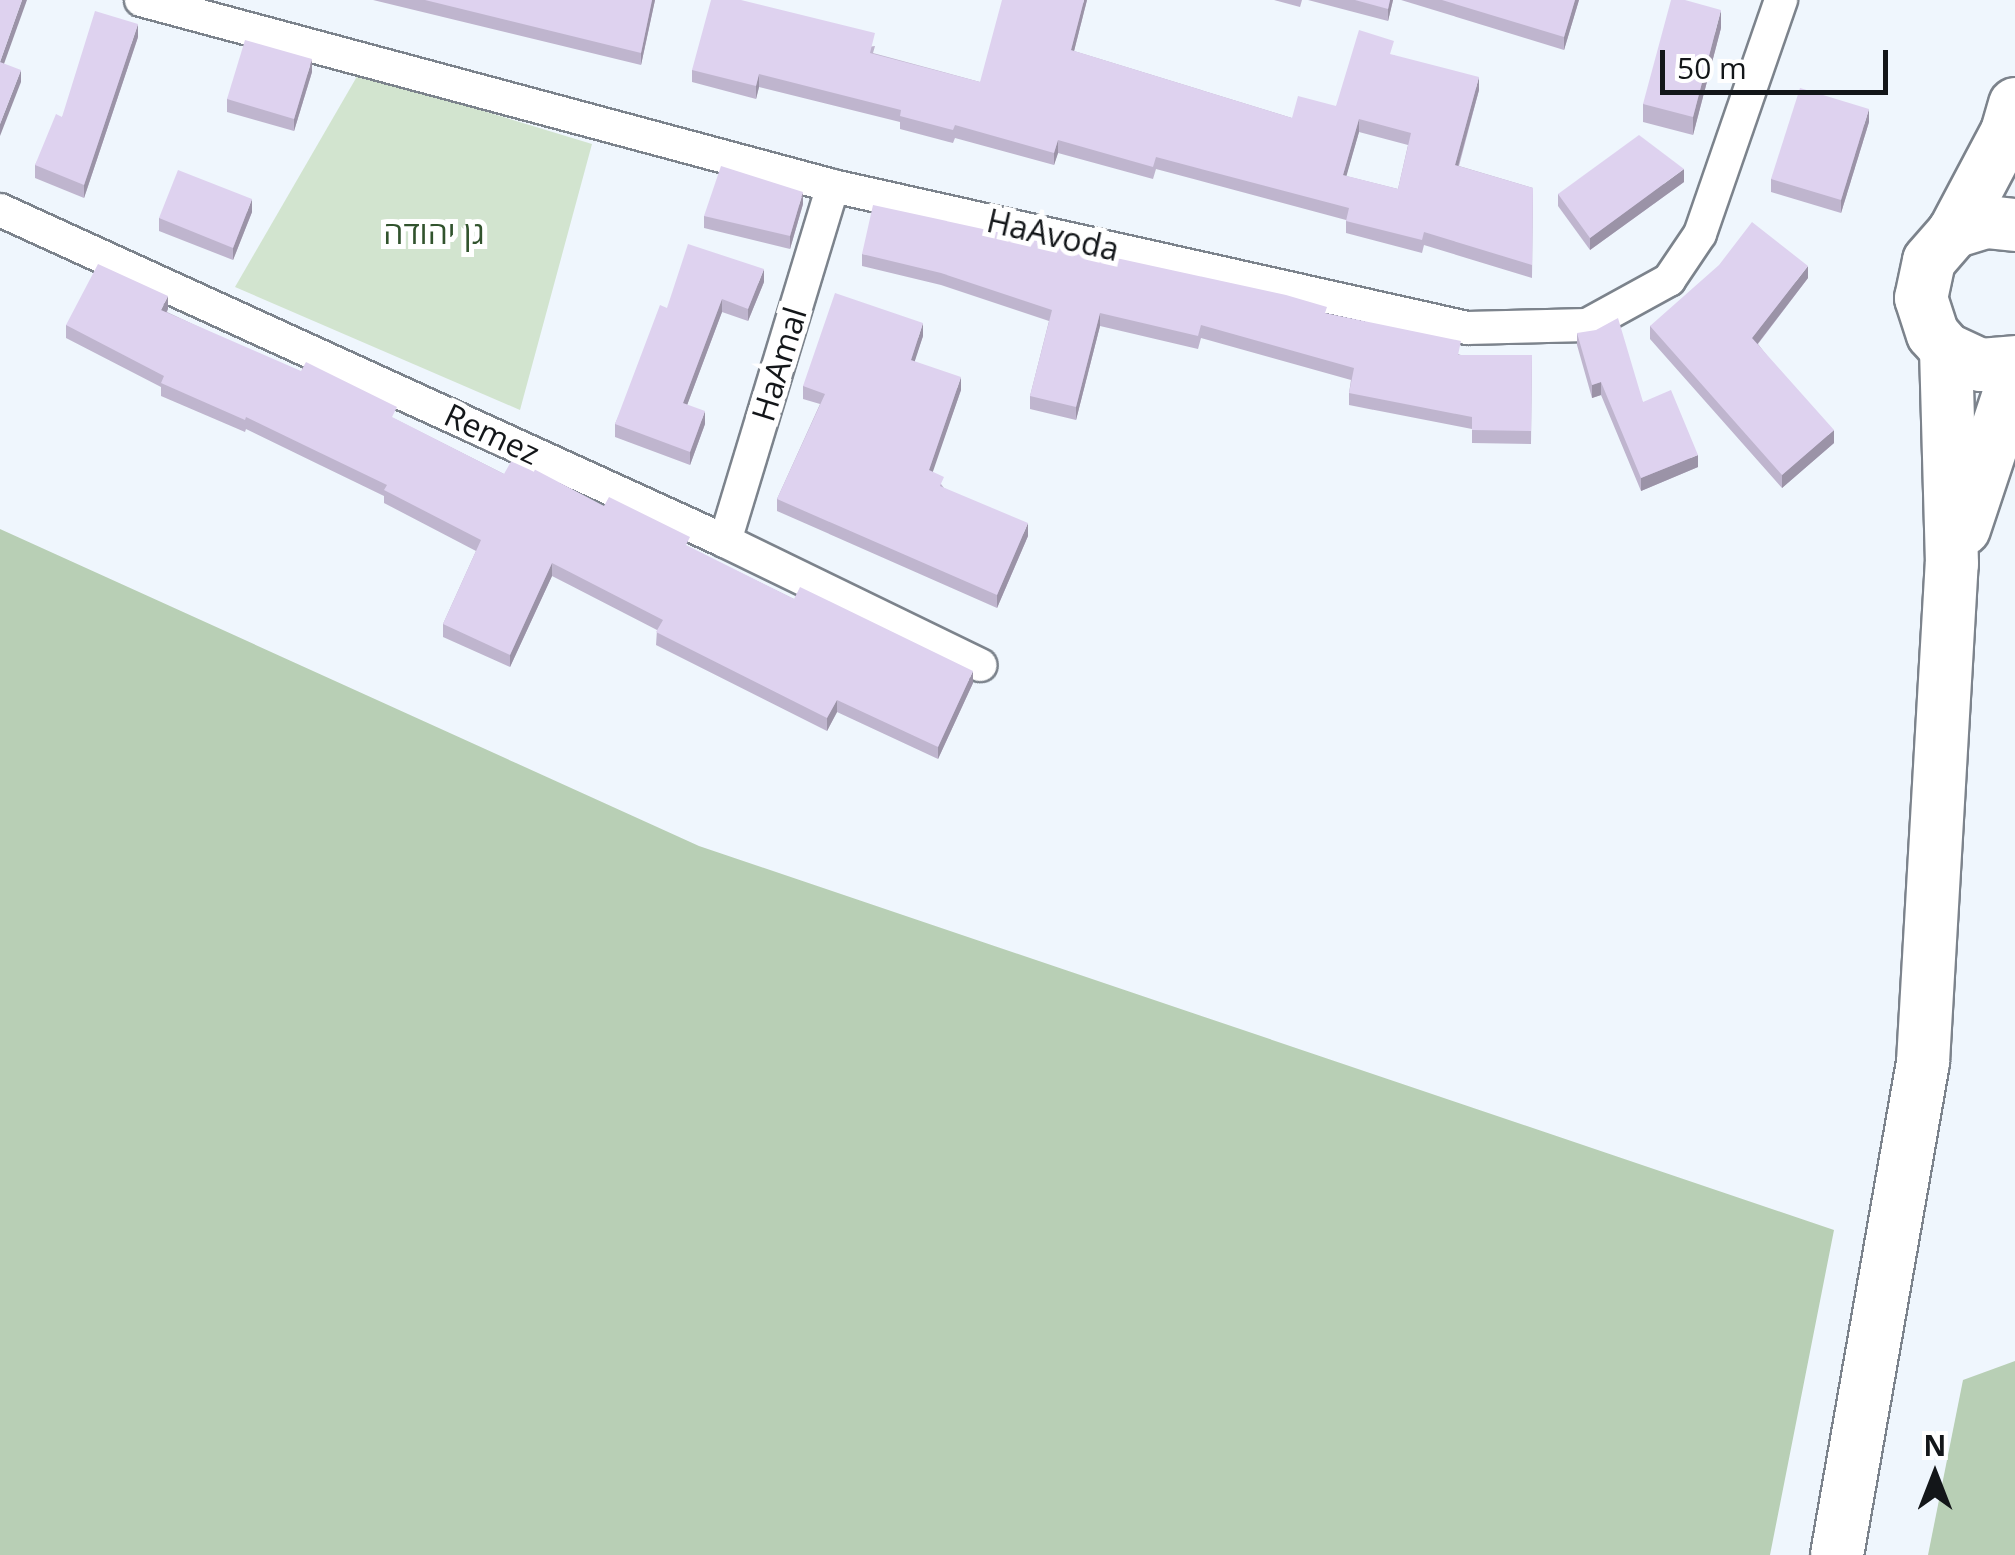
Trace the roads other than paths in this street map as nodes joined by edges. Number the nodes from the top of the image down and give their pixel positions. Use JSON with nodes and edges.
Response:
{"nodes":[{"id":1,"x":142,"y":0,"type":"edge"},
{"id":2,"x":1781,"y":0,"type":"edge"},
{"id":3,"x":2015,"y":104,"type":"edge"},
{"id":4,"x":833,"y":186,"type":"junction"},
{"id":5,"x":0,"y":210,"type":"edge"},
{"id":6,"x":2015,"y":225,"type":"edge"},
{"id":7,"x":1954,"y":232,"type":"junction"},
{"id":8,"x":1946,"y":349,"type":"junction"},
{"id":9,"x":2015,"y":362,"type":"edge"},
{"id":10,"x":2015,"y":376,"type":"edge"},
{"id":11,"x":725,"y":541,"type":"junction"},
{"id":12,"x":1952,"y":564,"type":"junction"},
{"id":13,"x":980,"y":665,"type":"dead end"},
{"id":14,"x":1837,"y":1555,"type":"edge"}],
"edges":[{"from":1,"to":4,"type":"street","name":"HaAvoda"},
{"from":2,"to":4,"type":"street","name":"HaAvoda"},
{"from":3,"to":7,"type":"main road"},
{"from":4,"to":11,"type":"street","name":"HaAmal"},
{"from":5,"to":11,"type":"street","name":"Remez"},
{"from":6,"to":7,"type":"main road"},
{"from":7,"to":8,"type":"main road"},
{"from":8,"to":9,"type":"main road"},
{"from":8,"to":12,"type":"main road"},
{"from":10,"to":12,"type":"main road"},
{"from":11,"to":13,"type":"street","name":"Remez"},
{"from":12,"to":14,"type":"main road"}]}
